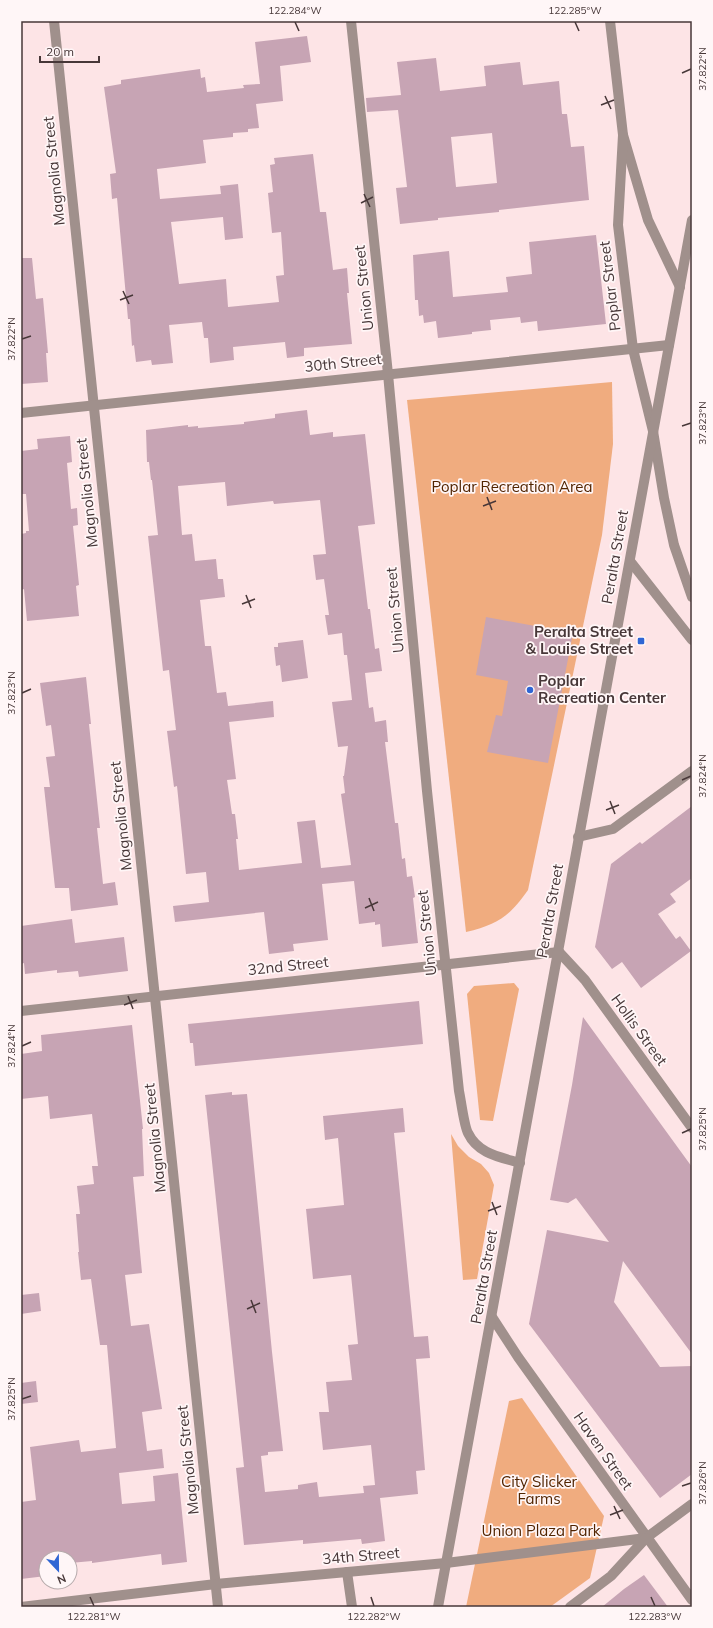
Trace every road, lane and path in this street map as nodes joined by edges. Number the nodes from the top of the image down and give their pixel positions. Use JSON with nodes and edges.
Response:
{"nodes":[{"id":1,"x":54,"y":21,"type":"edge"},
{"id":2,"x":351,"y":21,"type":"edge"},
{"id":3,"x":610,"y":21,"type":"edge"},
{"id":4,"x":623,"y":135,"type":"junction"},
{"id":5,"x":692,"y":220,"type":"edge"},
{"id":6,"x":680,"y":287,"type":"junction"},
{"id":7,"x":669,"y":345,"type":"junction"},
{"id":8,"x":633,"y":349,"type":"junction"},
{"id":9,"x":388,"y":374,"type":"junction"},
{"id":10,"x":93,"y":406,"type":"junction"},
{"id":11,"x":21,"y":413,"type":"edge"},
{"id":12,"x":653,"y":431,"type":"junction"},
{"id":13,"x":630,"y":561,"type":"junction"},
{"id":14,"x":692,"y":597,"type":"edge"},
{"id":15,"x":692,"y":640,"type":"edge"},
{"id":16,"x":692,"y":771,"type":"edge"},
{"id":17,"x":578,"y":837,"type":"junction"},
{"id":18,"x":558,"y":952,"type":"junction"},
{"id":19,"x":446,"y":964,"type":"junction"},
{"id":20,"x":155,"y":995,"type":"junction"},
{"id":21,"x":21,"y":1011,"type":"edge"},
{"id":22,"x":692,"y":1128,"type":"edge"},
{"id":23,"x":520,"y":1162,"type":"junction"},
{"id":24,"x":492,"y":1317,"type":"junction"},
{"id":25,"x":692,"y":1504,"type":"edge"},
{"id":26,"x":646,"y":1538,"type":"junction"},
{"id":27,"x":446,"y":1563,"type":"junction"},
{"id":28,"x":347,"y":1572,"type":"junction"},
{"id":29,"x":216,"y":1584,"type":"junction"},
{"id":30,"x":692,"y":1600,"type":"edge"},
{"id":31,"x":21,"y":1607,"type":"edge"},
{"id":32,"x":218,"y":1607,"type":"edge"},
{"id":33,"x":352,"y":1607,"type":"edge"},
{"id":34,"x":438,"y":1607,"type":"edge"},
{"id":35,"x":570,"y":1607,"type":"edge"}],
"edges":[{"from":1,"to":10,"type":"street","name":"Magnolia Street"},
{"from":2,"to":9,"type":"street","name":"Union Street"},
{"from":3,"to":4,"type":"street","name":"Poplar Street"},
{"from":4,"to":6,"type":"street","name":"Poplar Street"},
{"from":4,"to":8,"type":"street","name":"Poplar Street"},
{"from":5,"to":6,"type":"street","name":"Peralta Street"},
{"from":6,"to":7,"type":"street","name":"Peralta Street"},
{"from":7,"to":8,"type":"street","name":"30th Street"},
{"from":7,"to":12,"type":"street","name":"Peralta Street"},
{"from":8,"to":9,"type":"street","name":"30th Street"},
{"from":8,"to":12,"type":"street","name":"Poplar Street"},
{"from":9,"to":10,"type":"street","name":"30th Street"},
{"from":9,"to":19,"type":"street","name":"Union Street"},
{"from":10,"to":11,"type":"street","name":"30th Street"},
{"from":10,"to":20,"type":"street","name":"Magnolia Street"},
{"from":12,"to":13,"type":"street","name":"Peralta Street"},
{"from":12,"to":14,"type":"street","name":"Poplar Street"},
{"from":13,"to":15,"type":"street"},
{"from":13,"to":17,"type":"street","name":"Peralta Street"},
{"from":16,"to":17,"type":"street"},
{"from":17,"to":18,"type":"street","name":"Peralta Street"},
{"from":18,"to":19,"type":"street","name":"32nd Street"},
{"from":18,"to":22,"type":"street","name":"Hollis Street"},
{"from":18,"to":23,"type":"street","name":"Peralta Street"},
{"from":19,"to":20,"type":"street","name":"32nd Street"},
{"from":19,"to":23,"type":"street","name":"Union Street"},
{"from":20,"to":21,"type":"street","name":"32nd Street"},
{"from":20,"to":29,"type":"street","name":"Magnolia Street"},
{"from":23,"to":24,"type":"street","name":"Peralta Street"},
{"from":24,"to":26,"type":"street","name":"Haven Street"},
{"from":24,"to":27,"type":"street","name":"Peralta Street"},
{"from":25,"to":26,"type":"street","name":"34th Street"},
{"from":26,"to":27,"type":"street","name":"34th Street"},
{"from":26,"to":30,"type":"street","name":"Haven Street"},
{"from":26,"to":35,"type":"street"},
{"from":27,"to":28,"type":"street","name":"34th Street"},
{"from":27,"to":34,"type":"street","name":"Peralta Street"},
{"from":28,"to":29,"type":"street","name":"34th Street"},
{"from":28,"to":33,"type":"street"},
{"from":29,"to":31,"type":"street","name":"34th Street"},
{"from":29,"to":32,"type":"street","name":"Magnolia Street"}]}
